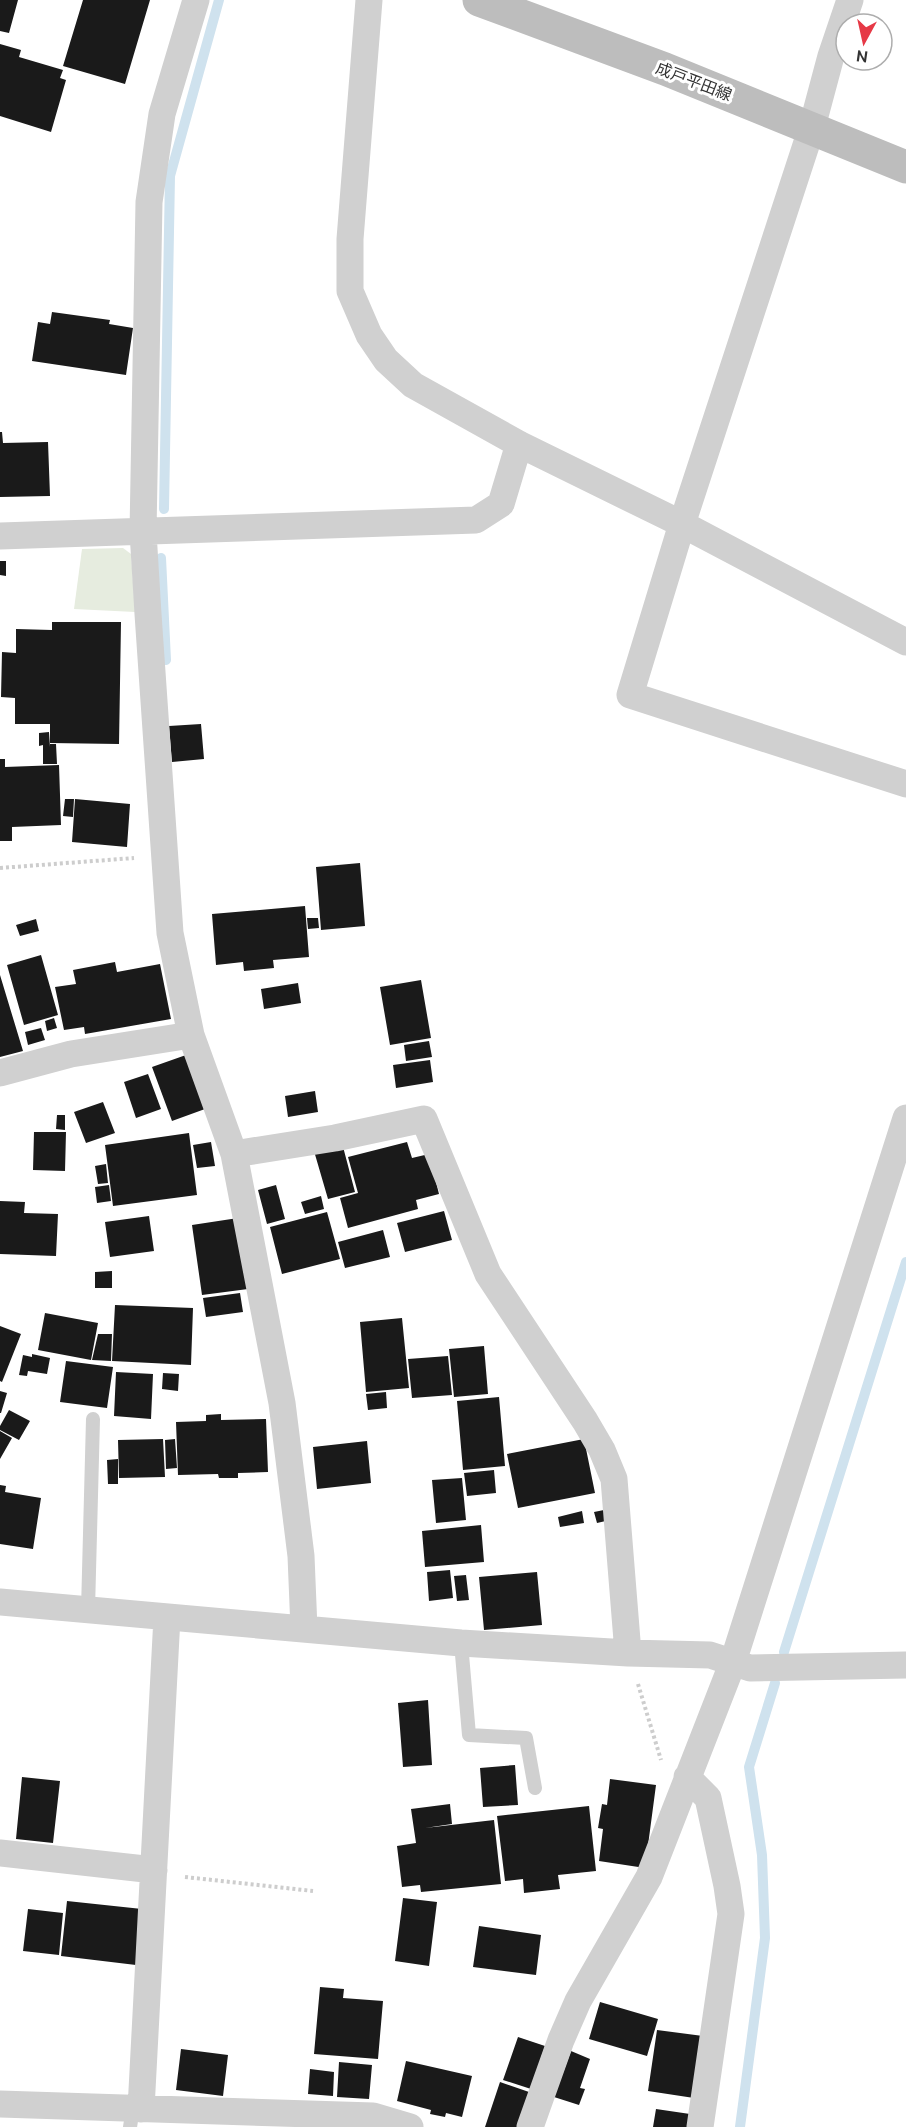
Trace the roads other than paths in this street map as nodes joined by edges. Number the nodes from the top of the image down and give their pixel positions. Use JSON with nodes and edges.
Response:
{"nodes":[{"id":1,"x":196,"y":0,"type":"edge"},
{"id":2,"x":369,"y":0,"type":"edge"},
{"id":3,"x":479,"y":0,"type":"edge"},
{"id":4,"x":850,"y":0,"type":"edge"},
{"id":5,"x":812,"y":127,"type":"junction"},
{"id":6,"x":906,"y":167,"type":"edge"},
{"id":7,"x":519,"y":444,"type":"junction"},
{"id":8,"x":682,"y":524,"type":"junction"},
{"id":9,"x":143,"y":532,"type":"junction"},
{"id":10,"x":0,"y":536,"type":"edge"},
{"id":11,"x":906,"y":642,"type":"edge"},
{"id":12,"x":906,"y":784,"type":"edge"},
{"id":13,"x":191,"y":1035,"type":"junction"},
{"id":14,"x":0,"y":1072,"type":"edge"},
{"id":15,"x":904,"y":1129,"type":"edge"},
{"id":16,"x":234,"y":1154,"type":"junction"},
{"id":17,"x":93,"y":1419,"type":"dead end"},
{"id":18,"x":0,"y":1602,"type":"edge"},
{"id":19,"x":88,"y":1610,"type":"junction"},
{"id":20,"x":167,"y":1617,"type":"junction"},
{"id":21,"x":304,"y":1629,"type":"junction"},
{"id":22,"x":461,"y":1643,"type":"junction"},
{"id":23,"x":628,"y":1653,"type":"junction"},
{"id":24,"x":733,"y":1662,"type":"junction"},
{"id":25,"x":906,"y":1665,"type":"edge"},
{"id":26,"x":687,"y":1776,"type":"junction"},
{"id":27,"x":535,"y":1788,"type":"dead end"},
{"id":28,"x":0,"y":1853,"type":"edge"},
{"id":29,"x":153,"y":1872,"type":"junction"},
{"id":30,"x":0,"y":2104,"type":"edge"},
{"id":31,"x":135,"y":2115,"type":"edge"},
{"id":32,"x":410,"y":2127,"type":"edge"},
{"id":33,"x":530,"y":2127,"type":"edge"},
{"id":34,"x":700,"y":2127,"type":"edge"}],
"edges":[{"from":1,"to":9,"type":"street"},
{"from":2,"to":7,"type":"street"},
{"from":3,"to":5,"type":"main road","name":"成戸平田線"},
{"from":4,"to":5,"type":"street"},
{"from":5,"to":6,"type":"main road","name":"成戸平田線"},
{"from":5,"to":8,"type":"street"},
{"from":7,"to":8,"type":"street"},
{"from":7,"to":9,"type":"street"},
{"from":8,"to":11,"type":"street"},
{"from":8,"to":12,"type":"street"},
{"from":9,"to":10,"type":"street"},
{"from":9,"to":13,"type":"street"},
{"from":13,"to":14,"type":"street"},
{"from":13,"to":16,"type":"street"},
{"from":15,"to":24,"type":"street"},
{"from":16,"to":21,"type":"street"},
{"from":16,"to":23,"type":"street"},
{"from":17,"to":19,"type":"lane"},
{"from":18,"to":19,"type":"street"},
{"from":19,"to":20,"type":"street"},
{"from":20,"to":21,"type":"street"},
{"from":20,"to":29,"type":"street"},
{"from":21,"to":22,"type":"street"},
{"from":22,"to":23,"type":"street"},
{"from":22,"to":27,"type":"lane"},
{"from":23,"to":24,"type":"street"},
{"from":24,"to":25,"type":"street"},
{"from":24,"to":26,"type":"street"},
{"from":26,"to":33,"type":"street"},
{"from":26,"to":34,"type":"street"},
{"from":28,"to":29,"type":"street"},
{"from":29,"to":31,"type":"street"},
{"from":30,"to":31,"type":"street"},
{"from":31,"to":32,"type":"street"}]}
